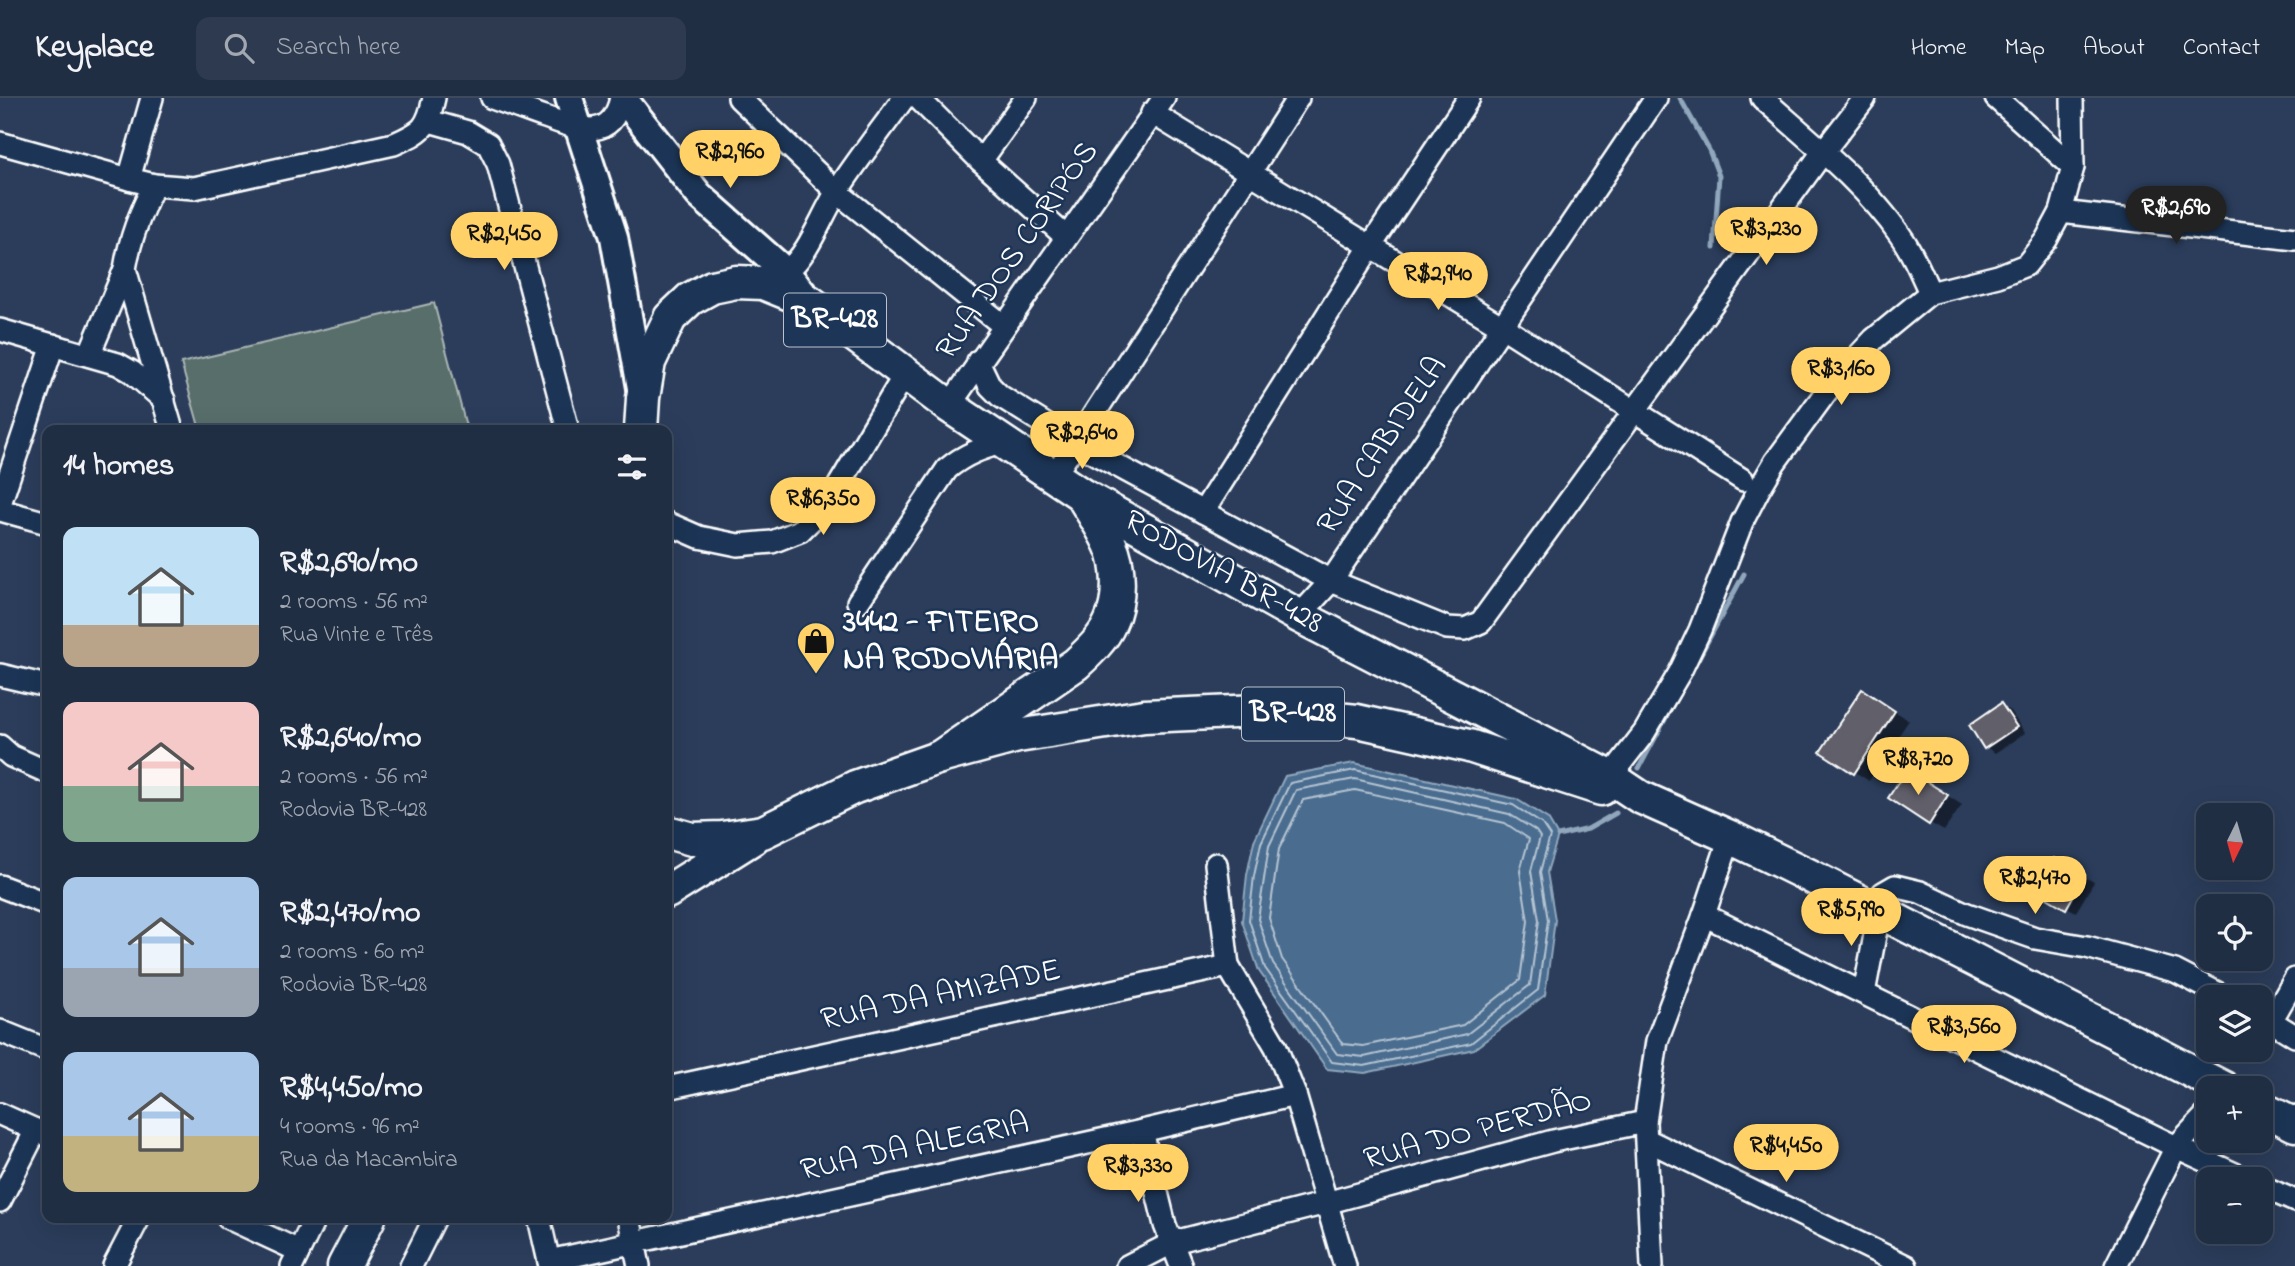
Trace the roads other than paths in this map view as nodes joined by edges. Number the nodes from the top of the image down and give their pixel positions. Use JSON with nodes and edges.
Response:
{"nodes":[{"id":1,"x":152,"y":98,"type":"edge"},
{"id":2,"x":434,"y":98,"type":"edge"},
{"id":3,"x":492,"y":98,"type":"edge"},
{"id":4,"x":569,"y":98,"type":"edge"},
{"id":5,"x":622,"y":98,"type":"edge"},
{"id":6,"x":739,"y":98,"type":"edge"},
{"id":7,"x":904,"y":98,"type":"edge"},
{"id":8,"x":918,"y":98,"type":"edge"},
{"id":9,"x":1026,"y":98,"type":"edge"},
{"id":10,"x":1298,"y":98,"type":"edge"},
{"id":11,"x":1469,"y":98,"type":"edge"},
{"id":12,"x":1656,"y":98,"type":"edge"},
{"id":13,"x":1762,"y":98,"type":"edge"},
{"id":14,"x":1865,"y":98,"type":"edge"},
{"id":15,"x":1996,"y":98,"type":"edge"},
{"id":16,"x":2072,"y":98,"type":"edge"},
{"id":17,"x":1158,"y":106,"type":"edge"},
{"id":18,"x":429,"y":121,"type":"junction"},
{"id":19,"x":582,"y":130,"type":"junction"},
{"id":20,"x":0,"y":143,"type":"edge"},
{"id":21,"x":1823,"y":152,"type":"junction"},
{"id":22,"x":981,"y":162,"type":"junction"},
{"id":23,"x":2073,"y":167,"type":"junction"},
{"id":24,"x":1249,"y":172,"type":"junction"},
{"id":25,"x":129,"y":179,"type":"junction"},
{"id":26,"x":154,"y":185,"type":"junction"},
{"id":27,"x":837,"y":191,"type":"junction"},
{"id":28,"x":2061,"y":212,"type":"junction"},
{"id":29,"x":1066,"y":237,"type":"junction"},
{"id":30,"x":2295,"y":239,"type":"edge"},
{"id":31,"x":1370,"y":247,"type":"junction"},
{"id":32,"x":125,"y":269,"type":"junction"},
{"id":33,"x":786,"y":272,"type":"junction"},
{"id":34,"x":1930,"y":293,"type":"junction"},
{"id":35,"x":810,"y":302,"type":"junction"},
{"id":36,"x":1004,"y":326,"type":"junction"},
{"id":37,"x":1502,"y":326,"type":"junction"},
{"id":38,"x":0,"y":330,"type":"edge"},
{"id":39,"x":53,"y":345,"type":"junction"},
{"id":40,"x":89,"y":355,"type":"junction"},
{"id":41,"x":978,"y":361,"type":"junction"},
{"id":42,"x":905,"y":374,"type":"junction"},
{"id":43,"x":643,"y":398,"type":"junction"},
{"id":44,"x":165,"y":401,"type":"junction"},
{"id":45,"x":949,"y":405,"type":"junction"},
{"id":46,"x":1634,"y":411,"type":"junction"},
{"id":47,"x":171,"y":425,"type":"edge"},
{"id":48,"x":567,"y":425,"type":"edge"},
{"id":49,"x":641,"y":425,"type":"edge"},
{"id":50,"x":1005,"y":442,"type":"junction"},
{"id":51,"x":1075,"y":443,"type":"junction"},
{"id":52,"x":1054,"y":476,"type":"junction"},
{"id":53,"x":1743,"y":480,"type":"dead end"},
{"id":54,"x":1082,"y":495,"type":"junction"},
{"id":55,"x":0,"y":505,"type":"edge"},
{"id":56,"x":0,"y":510,"type":"edge"},
{"id":57,"x":1203,"y":512,"type":"junction"},
{"id":58,"x":42,"y":522,"type":"edge"},
{"id":59,"x":672,"y":525,"type":"edge"},
{"id":60,"x":1331,"y":581,"type":"junction"},
{"id":61,"x":858,"y":603,"type":"dead end"},
{"id":62,"x":1299,"y":616,"type":"junction"},
{"id":63,"x":0,"y":675,"type":"edge"},
{"id":64,"x":42,"y":685,"type":"edge"},
{"id":65,"x":0,"y":746,"type":"edge"},
{"id":66,"x":940,"y":757,"type":"junction"},
{"id":67,"x":42,"y":770,"type":"edge"},
{"id":68,"x":1610,"y":777,"type":"junction"},
{"id":69,"x":1640,"y":797,"type":"junction"},
{"id":70,"x":763,"y":832,"type":"junction"},
{"id":71,"x":672,"y":833,"type":"edge"},
{"id":72,"x":1730,"y":836,"type":"junction"},
{"id":73,"x":1216,"y":864,"type":"dead end"},
{"id":74,"x":0,"y":886,"type":"edge"},
{"id":75,"x":672,"y":889,"type":"edge"},
{"id":76,"x":42,"y":902,"type":"edge"},
{"id":77,"x":1879,"y":912,"type":"junction"},
{"id":78,"x":1704,"y":915,"type":"junction"},
{"id":79,"x":1228,"y":966,"type":"junction"},
{"id":80,"x":2295,"y":979,"type":"edge"},
{"id":81,"x":2202,"y":985,"type":"edge"},
{"id":82,"x":1864,"y":993,"type":"junction"},
{"id":83,"x":2273,"y":1009,"type":"edge"},
{"id":84,"x":2273,"y":1023,"type":"edge"},
{"id":85,"x":0,"y":1031,"type":"edge"},
{"id":86,"x":2295,"y":1037,"type":"edge"},
{"id":87,"x":42,"y":1048,"type":"edge"},
{"id":88,"x":2200,"y":1076,"type":"edge"},
{"id":89,"x":672,"y":1087,"type":"edge"},
{"id":90,"x":1294,"y":1094,"type":"junction"},
{"id":91,"x":0,"y":1114,"type":"edge"},
{"id":92,"x":2273,"y":1114,"type":"edge"},
{"id":93,"x":2295,"y":1125,"type":"edge"},
{"id":94,"x":2196,"y":1126,"type":"edge"},
{"id":95,"x":1142,"y":1131,"type":"junction"},
{"id":96,"x":1646,"y":1131,"type":"junction"},
{"id":97,"x":42,"y":1133,"type":"edge"},
{"id":98,"x":2176,"y":1147,"type":"junction"},
{"id":99,"x":2220,"y":1167,"type":"edge"},
{"id":100,"x":2273,"y":1191,"type":"edge"},
{"id":101,"x":0,"y":1201,"type":"edge"},
{"id":102,"x":2295,"y":1201,"type":"edge"},
{"id":103,"x":1326,"y":1203,"type":"junction"},
{"id":104,"x":136,"y":1223,"type":"edge"},
{"id":105,"x":236,"y":1223,"type":"edge"},
{"id":106,"x":312,"y":1223,"type":"edge"},
{"id":107,"x":366,"y":1223,"type":"edge"},
{"id":108,"x":432,"y":1223,"type":"edge"},
{"id":109,"x":541,"y":1223,"type":"edge"},
{"id":110,"x":630,"y":1223,"type":"edge"},
{"id":111,"x":634,"y":1241,"type":"junction"},
{"id":112,"x":1174,"y":1242,"type":"junction"},
{"id":113,"x":295,"y":1258,"type":"edge"},
{"id":114,"x":550,"y":1264,"type":"edge"},
{"id":115,"x":114,"y":1266,"type":"edge"},
{"id":116,"x":344,"y":1266,"type":"edge"},
{"id":117,"x":411,"y":1266,"type":"edge"},
{"id":118,"x":639,"y":1266,"type":"edge"},
{"id":119,"x":1127,"y":1266,"type":"edge"},
{"id":120,"x":1181,"y":1266,"type":"edge"},
{"id":121,"x":1345,"y":1266,"type":"edge"},
{"id":122,"x":1652,"y":1266,"type":"edge"},
{"id":123,"x":1906,"y":1266,"type":"edge"},
{"id":124,"x":2116,"y":1266,"type":"edge"}],
"edges":[{"from":1,"to":25,"type":"street"},
{"from":2,"to":18,"type":"street"},
{"from":3,"to":19,"type":"street"},
{"from":4,"to":19,"type":"main road"},
{"from":5,"to":19,"type":"street"},
{"from":5,"to":33,"type":"main road"},
{"from":6,"to":27,"type":"street"},
{"from":7,"to":27,"type":"street"},
{"from":8,"to":22,"type":"street"},
{"from":9,"to":22,"type":"street"},
{"from":10,"to":24,"type":"street"},
{"from":11,"to":31,"type":"street"},
{"from":12,"to":37,"type":"street","name":"RUA CABIDELA"},
{"from":13,"to":21,"type":"street"},
{"from":14,"to":21,"type":"street"},
{"from":15,"to":23,"type":"street"},
{"from":16,"to":23,"type":"street"},
{"from":17,"to":24,"type":"street"},
{"from":17,"to":29,"type":"street","name":"RUA DOS CORIPÓS"},
{"from":18,"to":26,"type":"street"},
{"from":18,"to":48,"type":"street"},
{"from":19,"to":43,"type":"main road"},
{"from":20,"to":25,"type":"street"},
{"from":21,"to":34,"type":"street"},
{"from":21,"to":46,"type":"street"},
{"from":22,"to":29,"type":"street"},
{"from":23,"to":28,"type":"street"},
{"from":24,"to":31,"type":"street"},
{"from":24,"to":51,"type":"street"},
{"from":25,"to":26,"type":"street"},
{"from":26,"to":32,"type":"street"},
{"from":27,"to":33,"type":"street"},
{"from":27,"to":36,"type":"street"},
{"from":28,"to":30,"type":"street"},
{"from":28,"to":34,"type":"street"},
{"from":29,"to":36,"type":"street","name":"RUA DOS CORIPÓS"},
{"from":31,"to":37,"type":"street"},
{"from":31,"to":57,"type":"street"},
{"from":32,"to":40,"type":"street"},
{"from":32,"to":44,"type":"street"},
{"from":33,"to":35,"type":"main road"},
{"from":34,"to":68,"type":"street"},
{"from":35,"to":42,"type":"highway","name":"RODOVIA BR-428","number":"BR-428"},
{"from":35,"to":43,"type":"highway","name":"RODOVIA BR-428","number":"BR-428"},
{"from":36,"to":41,"type":"street","name":"RUA DOS CORIPÓS"},
{"from":37,"to":46,"type":"street"},
{"from":37,"to":60,"type":"street","name":"RUA CABIDELA"},
{"from":38,"to":39,"type":"street"},
{"from":39,"to":40,"type":"street"},
{"from":39,"to":55,"type":"street"},
{"from":40,"to":44,"type":"street"},
{"from":41,"to":45,"type":"street","name":"RUA DOS CORIPÓS"},
{"from":41,"to":51,"type":"street"},
{"from":42,"to":45,"type":"highway","name":"RODOVIA BR-428","number":"BR-428"},
{"from":42,"to":59,"type":"street"},
{"from":43,"to":49,"type":"highway","name":"RODOVIA BR-428","number":"BR-428"},
{"from":44,"to":47,"type":"street"},
{"from":45,"to":50,"type":"highway","name":"RODOVIA BR-428","number":"BR-428"},
{"from":46,"to":53,"type":"street"},
{"from":46,"to":60,"type":"street"},
{"from":50,"to":52,"type":"highway","name":"RODOVIA BR-428","number":"BR-428"},
{"from":50,"to":61,"type":"street"},
{"from":51,"to":52,"type":"street"},
{"from":51,"to":57,"type":"street"},
{"from":52,"to":54,"type":"highway","name":"RODOVIA BR-428","number":"BR-428"},
{"from":54,"to":62,"type":"highway","name":"RODOVIA BR-428","number":"BR-428"},
{"from":54,"to":66,"type":"highway"},
{"from":56,"to":58,"type":"street"},
{"from":57,"to":60,"type":"street"},
{"from":60,"to":62,"type":"street","name":"RUA CABIDELA"},
{"from":62,"to":68,"type":"highway","name":"RODOVIA BR-428","number":"BR-428"},
{"from":63,"to":64,"type":"street"},
{"from":65,"to":67,"type":"street"},
{"from":66,"to":69,"type":"highway","name":"RODOVIA BR-428","number":"BR-428"},
{"from":66,"to":70,"type":"highway","number":"BR-428"},
{"from":68,"to":69,"type":"highway","name":"RODOVIA BR-428","number":"BR-428"},
{"from":69,"to":72,"type":"highway","name":"RODOVIA BR-428","number":"BR-428"},
{"from":70,"to":71,"type":"highway"},
{"from":70,"to":75,"type":"highway","number":"BR-428"},
{"from":72,"to":77,"type":"highway","name":"RODOVIA BR-428","number":"BR-428"},
{"from":72,"to":78,"type":"street"},
{"from":73,"to":79,"type":"street"},
{"from":74,"to":76,"type":"street"},
{"from":77,"to":81,"type":"street"},
{"from":77,"to":82,"type":"street"},
{"from":77,"to":88,"type":"highway","name":"RODOVIA BR-428","number":"BR-428"},
{"from":78,"to":82,"type":"street"},
{"from":78,"to":96,"type":"street"},
{"from":79,"to":89,"type":"street","name":"RUA DA AMIZADE"},
{"from":79,"to":90,"type":"street"},
{"from":80,"to":83,"type":"street"},
{"from":82,"to":98,"type":"street"},
{"from":84,"to":86,"type":"street"},
{"from":85,"to":87,"type":"street"},
{"from":90,"to":95,"type":"street","name":"RUA DA ALEGRIA"},
{"from":90,"to":103,"type":"street"},
{"from":91,"to":97,"type":"street"},
{"from":92,"to":93,"type":"highway"},
{"from":94,"to":98,"type":"street"},
{"from":95,"to":111,"type":"street","name":"RUA DA ALEGRIA"},
{"from":95,"to":112,"type":"street"},
{"from":96,"to":103,"type":"street","name":"RUA DO PERDÃO"},
{"from":96,"to":122,"type":"street"},
{"from":96,"to":123,"type":"street"},
{"from":97,"to":101,"type":"street"},
{"from":98,"to":99,"type":"street"},
{"from":98,"to":124,"type":"street"},
{"from":100,"to":102,"type":"street"},
{"from":103,"to":112,"type":"street","name":"RUA DO PERDÃO"},
{"from":103,"to":121,"type":"street"},
{"from":104,"to":115,"type":"street"},
{"from":105,"to":113,"type":"street"},
{"from":106,"to":113,"type":"street"},
{"from":107,"to":116,"type":"highway"},
{"from":108,"to":117,"type":"street"},
{"from":109,"to":114,"type":"street"},
{"from":110,"to":111,"type":"street"},
{"from":111,"to":114,"type":"street","name":"RUA DA ALEGRIA"},
{"from":111,"to":118,"type":"street"},
{"from":112,"to":119,"type":"street","name":"RUA DO PERDÃO"},
{"from":112,"to":120,"type":"street"}]}
